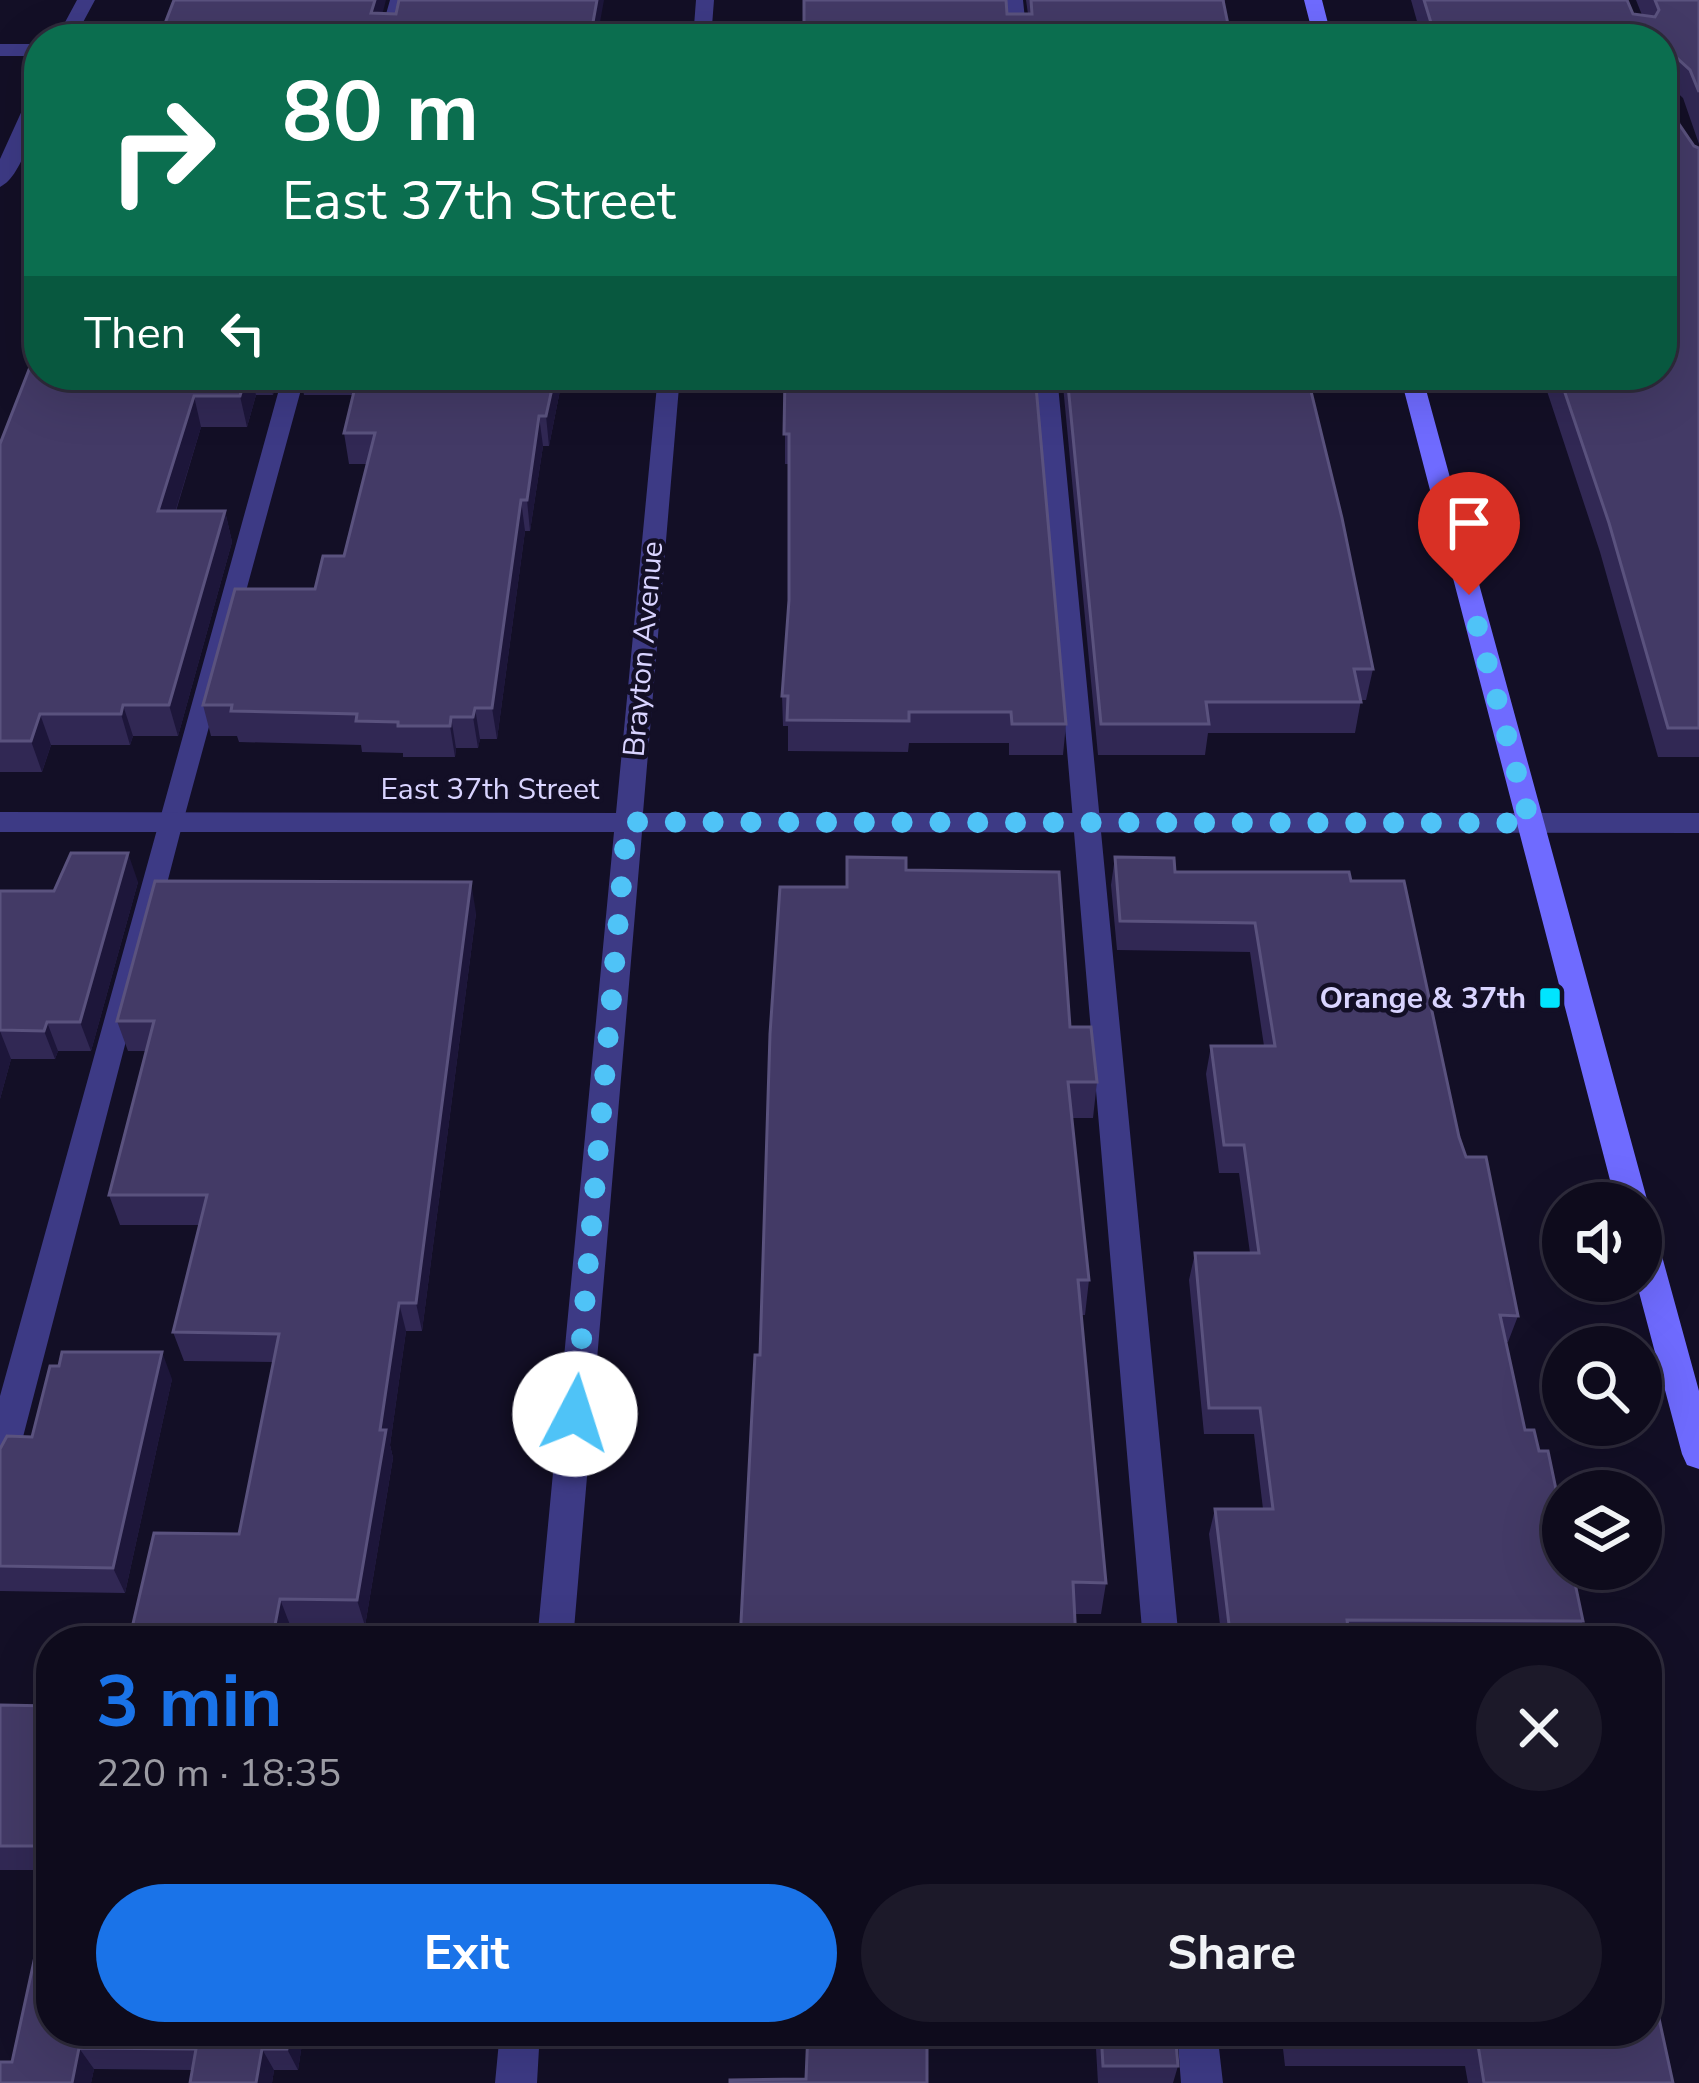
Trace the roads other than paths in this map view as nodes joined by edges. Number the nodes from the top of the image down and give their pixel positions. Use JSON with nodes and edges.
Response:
{"nodes":[{"id":1,"x":24,"y":128,"type":"edge"},
{"id":2,"x":0,"y":181,"type":"edge"},
{"id":3,"x":290,"y":390,"type":"edge"},
{"id":4,"x":668,"y":390,"type":"edge"},
{"id":5,"x":1047,"y":390,"type":"edge"},
{"id":6,"x":1415,"y":390,"type":"edge"},
{"id":7,"x":0,"y":822,"type":"edge"},
{"id":8,"x":169,"y":822,"type":"junction"},
{"id":9,"x":627,"y":822,"type":"junction"},
{"id":10,"x":1085,"y":823,"type":"junction"},
{"id":11,"x":1530,"y":823,"type":"junction"},
{"id":12,"x":1699,"y":823,"type":"edge"},
{"id":13,"x":1626,"y":1182,"type":"edge"},
{"id":14,"x":1658,"y":1302,"type":"edge"},
{"id":15,"x":1699,"y":1454,"type":"edge"},
{"id":16,"x":0,"y":1460,"type":"edge"},
{"id":17,"x":556,"y":1626,"type":"edge"},
{"id":18,"x":1160,"y":1626,"type":"edge"},
{"id":19,"x":519,"y":2046,"type":"edge"},
{"id":20,"x":1198,"y":2046,"type":"edge"},
{"id":21,"x":516,"y":2083,"type":"edge"},
{"id":22,"x":1202,"y":2083,"type":"edge"}],
"edges":[{"from":1,"to":2,"type":"street"},
{"from":3,"to":8,"type":"street"},
{"from":4,"to":9,"type":"street","name":"Brayton Avenue"},
{"from":5,"to":10,"type":"street"},
{"from":6,"to":11,"type":"street"},
{"from":7,"to":8,"type":"street","name":"East 37th Street"},
{"from":8,"to":9,"type":"street","name":"East 37th Street"},
{"from":8,"to":16,"type":"street"},
{"from":9,"to":10,"type":"street","name":"East 37th Street"},
{"from":9,"to":17,"type":"street","name":"Brayton Avenue"},
{"from":10,"to":11,"type":"street","name":"East 37th Street"},
{"from":10,"to":18,"type":"street"},
{"from":11,"to":12,"type":"street","name":"East 37th Street"},
{"from":11,"to":13,"type":"street"},
{"from":14,"to":15,"type":"street"},
{"from":19,"to":21,"type":"street"},
{"from":20,"to":22,"type":"street"}]}
